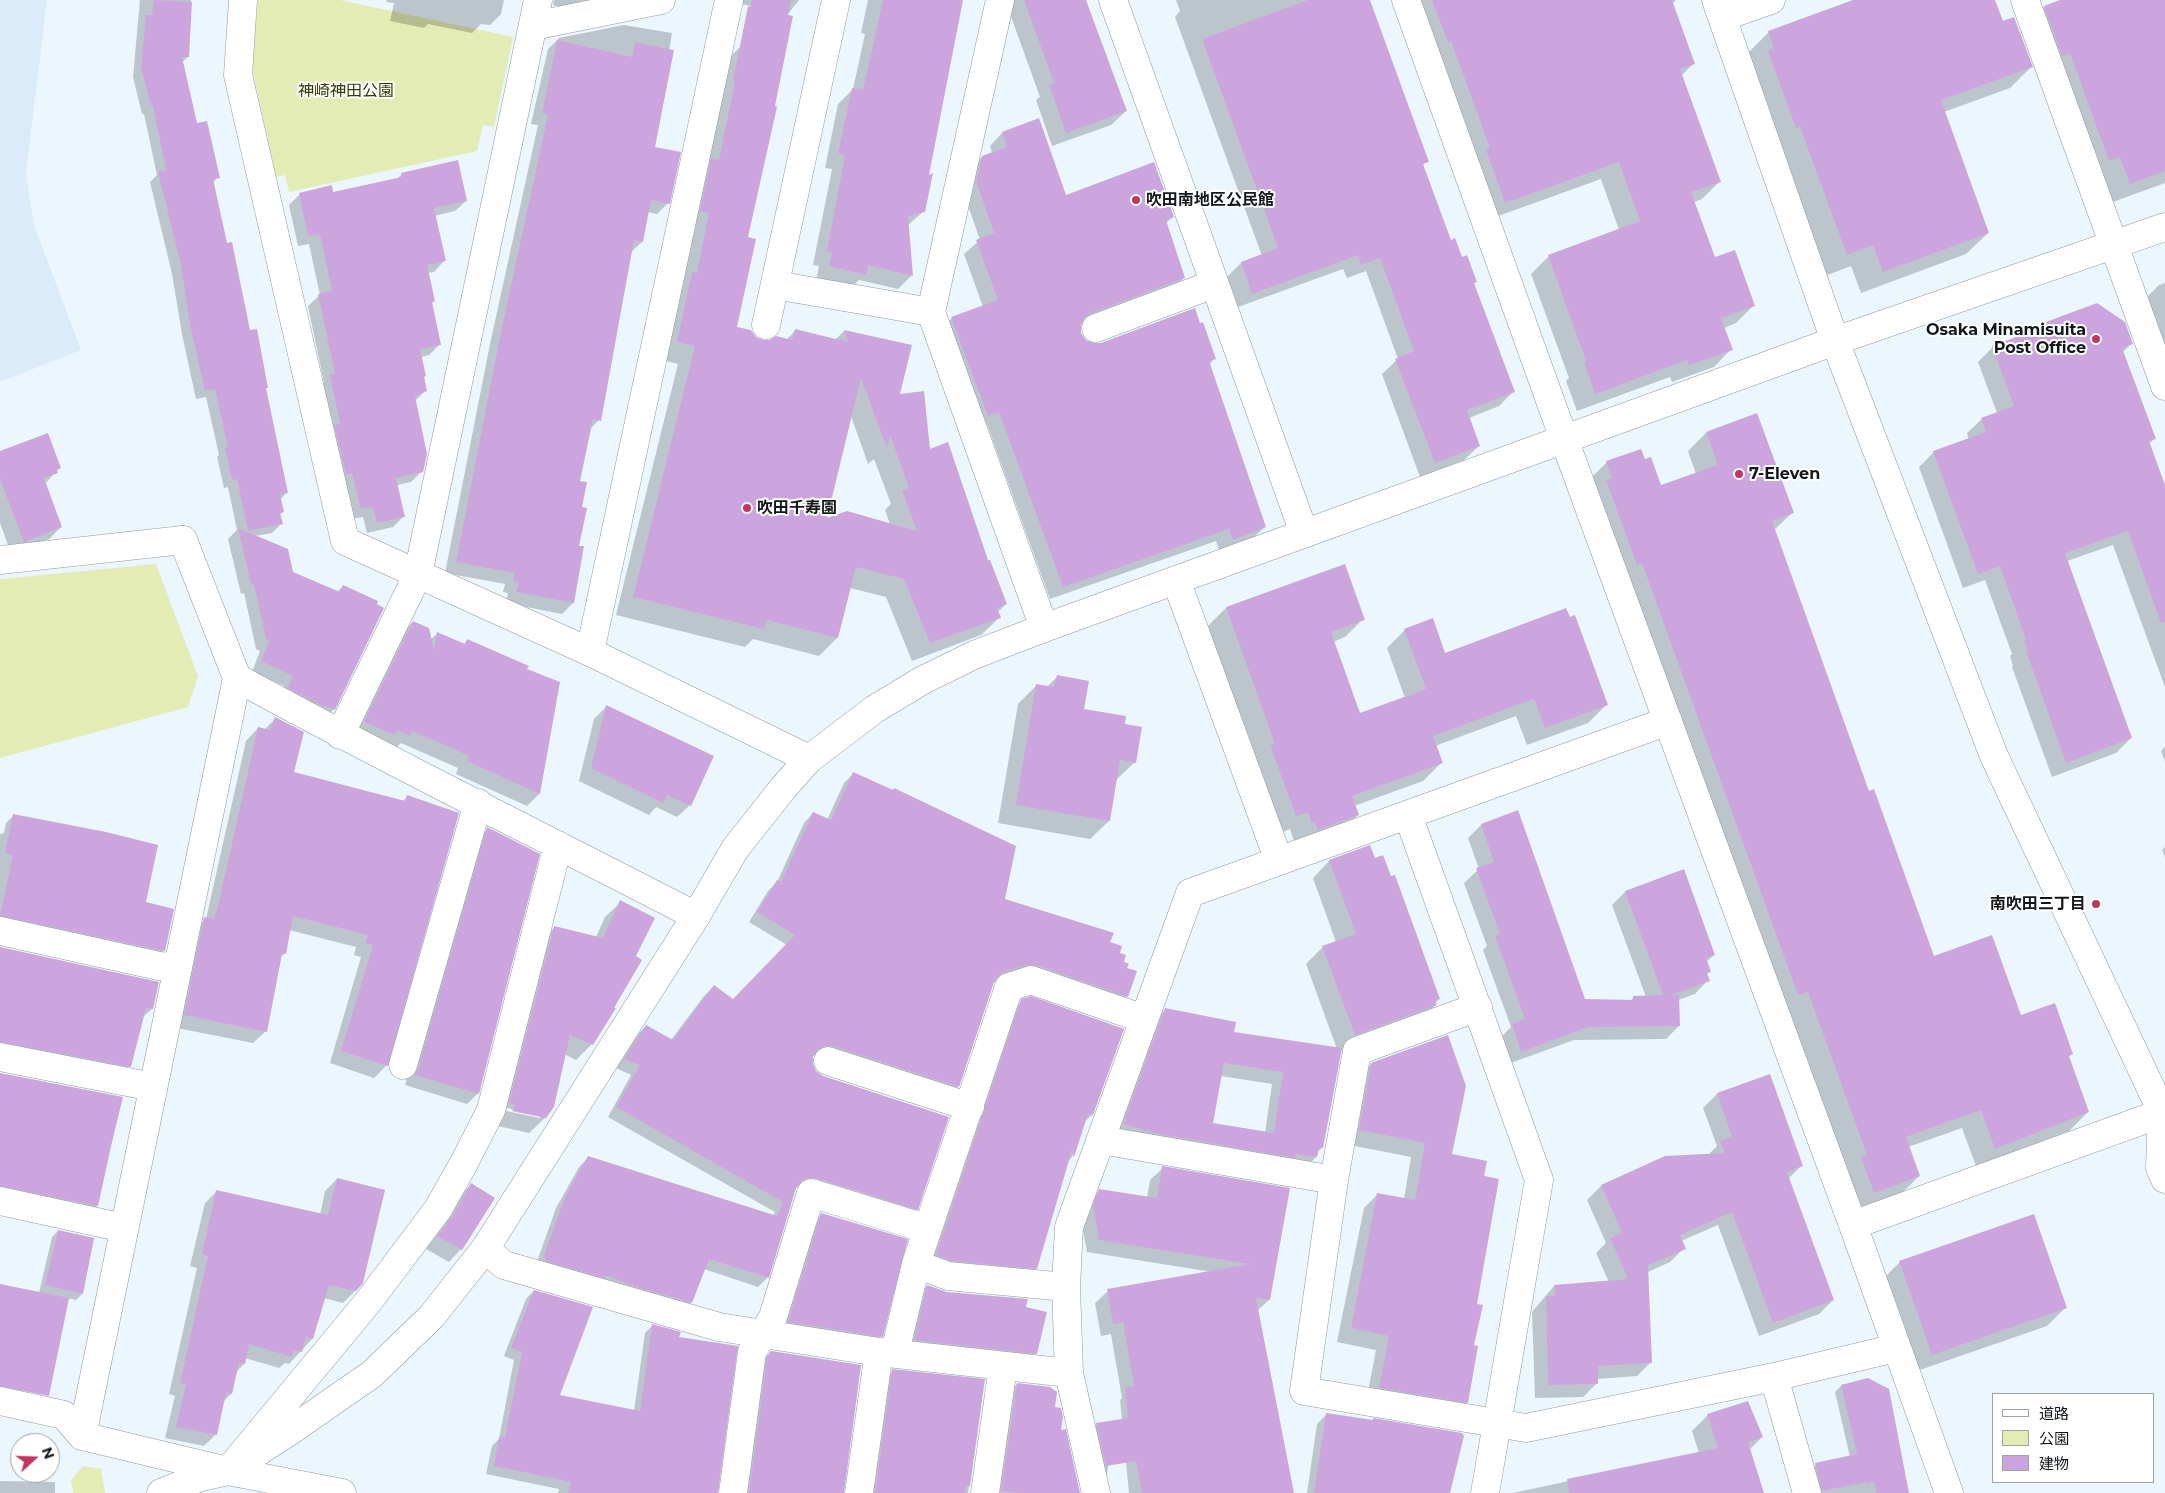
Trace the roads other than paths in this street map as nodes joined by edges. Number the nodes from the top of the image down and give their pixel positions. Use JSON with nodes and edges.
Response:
{"nodes":[{"id":1,"x":243,"y":0,"type":"edge"},
{"id":2,"x":661,"y":0,"type":"edge"},
{"id":3,"x":729,"y":0,"type":"edge"},
{"id":4,"x":836,"y":0,"type":"edge"},
{"id":5,"x":1000,"y":0,"type":"edge"},
{"id":6,"x":1113,"y":0,"type":"edge"},
{"id":7,"x":1406,"y":0,"type":"edge"},
{"id":8,"x":1771,"y":0,"type":"edge"},
{"id":9,"x":2025,"y":0,"type":"edge"},
{"id":10,"x":1719,"y":9,"type":"edge"},
{"id":11,"x":535,"y":13,"type":"edge"},
{"id":12,"x":2165,"y":227,"type":"edge"},
{"id":13,"x":2115,"y":245,"type":"junction"},
{"id":14,"x":1214,"y":284,"type":"junction"},
{"id":15,"x":776,"y":285,"type":"junction"},
{"id":16,"x":931,"y":312,"type":"junction"},
{"id":17,"x":766,"y":325,"type":"dead end"},
{"id":18,"x":1096,"y":328,"type":"dead end"},
{"id":19,"x":1835,"y":341,"type":"junction"},
{"id":20,"x":2165,"y":386,"type":"edge"},
{"id":21,"x":1564,"y":439,"type":"junction"},
{"id":22,"x":1304,"y":533,"type":"junction"},
{"id":23,"x":0,"y":560,"type":"edge"},
{"id":24,"x":418,"y":574,"type":"junction"},
{"id":25,"x":1176,"y":580,"type":"junction"},
{"id":26,"x":1044,"y":628,"type":"junction"},
{"id":27,"x":590,"y":652,"type":"junction"},
{"id":28,"x":237,"y":678,"type":"junction"},
{"id":29,"x":1668,"y":721,"type":"junction"},
{"id":30,"x":340,"y":734,"type":"junction"},
{"id":31,"x":809,"y":759,"type":"junction"},
{"id":32,"x":478,"y":803,"type":"junction"},
{"id":33,"x":1408,"y":815,"type":"junction"},
{"id":34,"x":558,"y":845,"type":"junction"},
{"id":35,"x":1279,"y":861,"type":"junction"},
{"id":36,"x":696,"y":916,"type":"junction"},
{"id":37,"x":0,"y":931,"type":"edge"},
{"id":38,"x":178,"y":967,"type":"junction"},
{"id":39,"x":1478,"y":1007,"type":"junction"},
{"id":40,"x":1144,"y":1019,"type":"junction"},
{"id":41,"x":0,"y":1057,"type":"edge"},
{"id":42,"x":828,"y":1061,"type":"dead end"},
{"id":43,"x":404,"y":1066,"type":"dead end"},
{"id":44,"x":153,"y":1087,"type":"junction"},
{"id":45,"x":970,"y":1107,"type":"junction"},
{"id":46,"x":2164,"y":1114,"type":"edge"},
{"id":47,"x":1101,"y":1140,"type":"junction"},
{"id":48,"x":2165,"y":1179,"type":"edge"},
{"id":49,"x":1334,"y":1180,"type":"junction"},
{"id":50,"x":0,"y":1201,"type":"edge"},
{"id":51,"x":1853,"y":1225,"type":"junction"},
{"id":52,"x":124,"y":1228,"type":"junction"},
{"id":53,"x":928,"y":1229,"type":"junction"},
{"id":54,"x":485,"y":1249,"type":"junction"},
{"id":55,"x":916,"y":1264,"type":"junction"},
{"id":56,"x":1066,"y":1287,"type":"junction"},
{"id":57,"x":762,"y":1334,"type":"junction"},
{"id":58,"x":1896,"y":1348,"type":"junction"},
{"id":59,"x":887,"y":1352,"type":"junction"},
{"id":60,"x":1003,"y":1366,"type":"junction"},
{"id":61,"x":1069,"y":1373,"type":"junction"},
{"id":62,"x":1774,"y":1377,"type":"junction"},
{"id":63,"x":0,"y":1401,"type":"edge"},
{"id":64,"x":1497,"y":1424,"type":"junction"},
{"id":65,"x":82,"y":1436,"type":"junction"},
{"id":66,"x":228,"y":1471,"type":"junction"},
{"id":67,"x":332,"y":1492,"type":"edge"},
{"id":68,"x":161,"y":1493,"type":"edge"},
{"id":69,"x":733,"y":1493,"type":"edge"},
{"id":70,"x":859,"y":1493,"type":"edge"},
{"id":71,"x":984,"y":1493,"type":"edge"},
{"id":72,"x":1096,"y":1493,"type":"edge"},
{"id":73,"x":1485,"y":1493,"type":"edge"},
{"id":74,"x":1807,"y":1493,"type":"edge"},
{"id":75,"x":1949,"y":1493,"type":"edge"}],
"edges":[{"from":1,"to":24,"type":"street"},
{"from":2,"to":11,"type":"street"},
{"from":3,"to":27,"type":"street"},
{"from":4,"to":15,"type":"street"},
{"from":5,"to":16,"type":"street"},
{"from":6,"to":14,"type":"street"},
{"from":7,"to":21,"type":"street"},
{"from":8,"to":10,"type":"street"},
{"from":9,"to":13,"type":"street"},
{"from":10,"to":19,"type":"street"},
{"from":11,"to":24,"type":"street"},
{"from":12,"to":13,"type":"street"},
{"from":13,"to":19,"type":"street"},
{"from":13,"to":20,"type":"street"},
{"from":14,"to":18,"type":"street"},
{"from":14,"to":22,"type":"street"},
{"from":15,"to":16,"type":"street"},
{"from":15,"to":17,"type":"street"},
{"from":16,"to":26,"type":"street"},
{"from":19,"to":21,"type":"street"},
{"from":19,"to":46,"type":"street"},
{"from":21,"to":22,"type":"street"},
{"from":21,"to":29,"type":"street"},
{"from":22,"to":25,"type":"street"},
{"from":23,"to":28,"type":"street"},
{"from":24,"to":27,"type":"street"},
{"from":24,"to":30,"type":"street"},
{"from":25,"to":26,"type":"street"},
{"from":25,"to":35,"type":"street"},
{"from":26,"to":31,"type":"street"},
{"from":27,"to":31,"type":"street"},
{"from":28,"to":30,"type":"street"},
{"from":28,"to":38,"type":"street"},
{"from":29,"to":33,"type":"street"},
{"from":29,"to":51,"type":"street"},
{"from":30,"to":32,"type":"street"},
{"from":31,"to":36,"type":"street"},
{"from":32,"to":34,"type":"street"},
{"from":32,"to":43,"type":"street"},
{"from":33,"to":35,"type":"street"},
{"from":33,"to":39,"type":"street"},
{"from":34,"to":36,"type":"street"},
{"from":34,"to":66,"type":"street"},
{"from":35,"to":40,"type":"street"},
{"from":36,"to":54,"type":"street"},
{"from":37,"to":38,"type":"street"},
{"from":38,"to":44,"type":"street"},
{"from":39,"to":49,"type":"street"},
{"from":39,"to":64,"type":"street"},
{"from":40,"to":45,"type":"street"},
{"from":40,"to":47,"type":"street"},
{"from":41,"to":44,"type":"street"},
{"from":42,"to":45,"type":"street"},
{"from":44,"to":52,"type":"street"},
{"from":45,"to":53,"type":"street"},
{"from":46,"to":48,"type":"street"},
{"from":46,"to":51,"type":"street"},
{"from":47,"to":49,"type":"street"},
{"from":47,"to":56,"type":"street"},
{"from":49,"to":64,"type":"street"},
{"from":50,"to":52,"type":"street"},
{"from":51,"to":58,"type":"street"},
{"from":52,"to":65,"type":"street"},
{"from":53,"to":55,"type":"street"},
{"from":53,"to":57,"type":"street"},
{"from":54,"to":57,"type":"street"},
{"from":54,"to":66,"type":"street"},
{"from":55,"to":56,"type":"street"},
{"from":55,"to":59,"type":"street"},
{"from":56,"to":61,"type":"street"},
{"from":57,"to":59,"type":"street"},
{"from":57,"to":69,"type":"street"},
{"from":58,"to":62,"type":"street"},
{"from":58,"to":75,"type":"street"},
{"from":59,"to":60,"type":"street"},
{"from":59,"to":70,"type":"street"},
{"from":60,"to":61,"type":"street"},
{"from":60,"to":71,"type":"street"},
{"from":61,"to":72,"type":"street"},
{"from":62,"to":64,"type":"street"},
{"from":62,"to":74,"type":"street"},
{"from":63,"to":65,"type":"street"},
{"from":64,"to":73,"type":"street"},
{"from":65,"to":66,"type":"street"},
{"from":66,"to":67,"type":"street"},
{"from":66,"to":68,"type":"street"}]}
